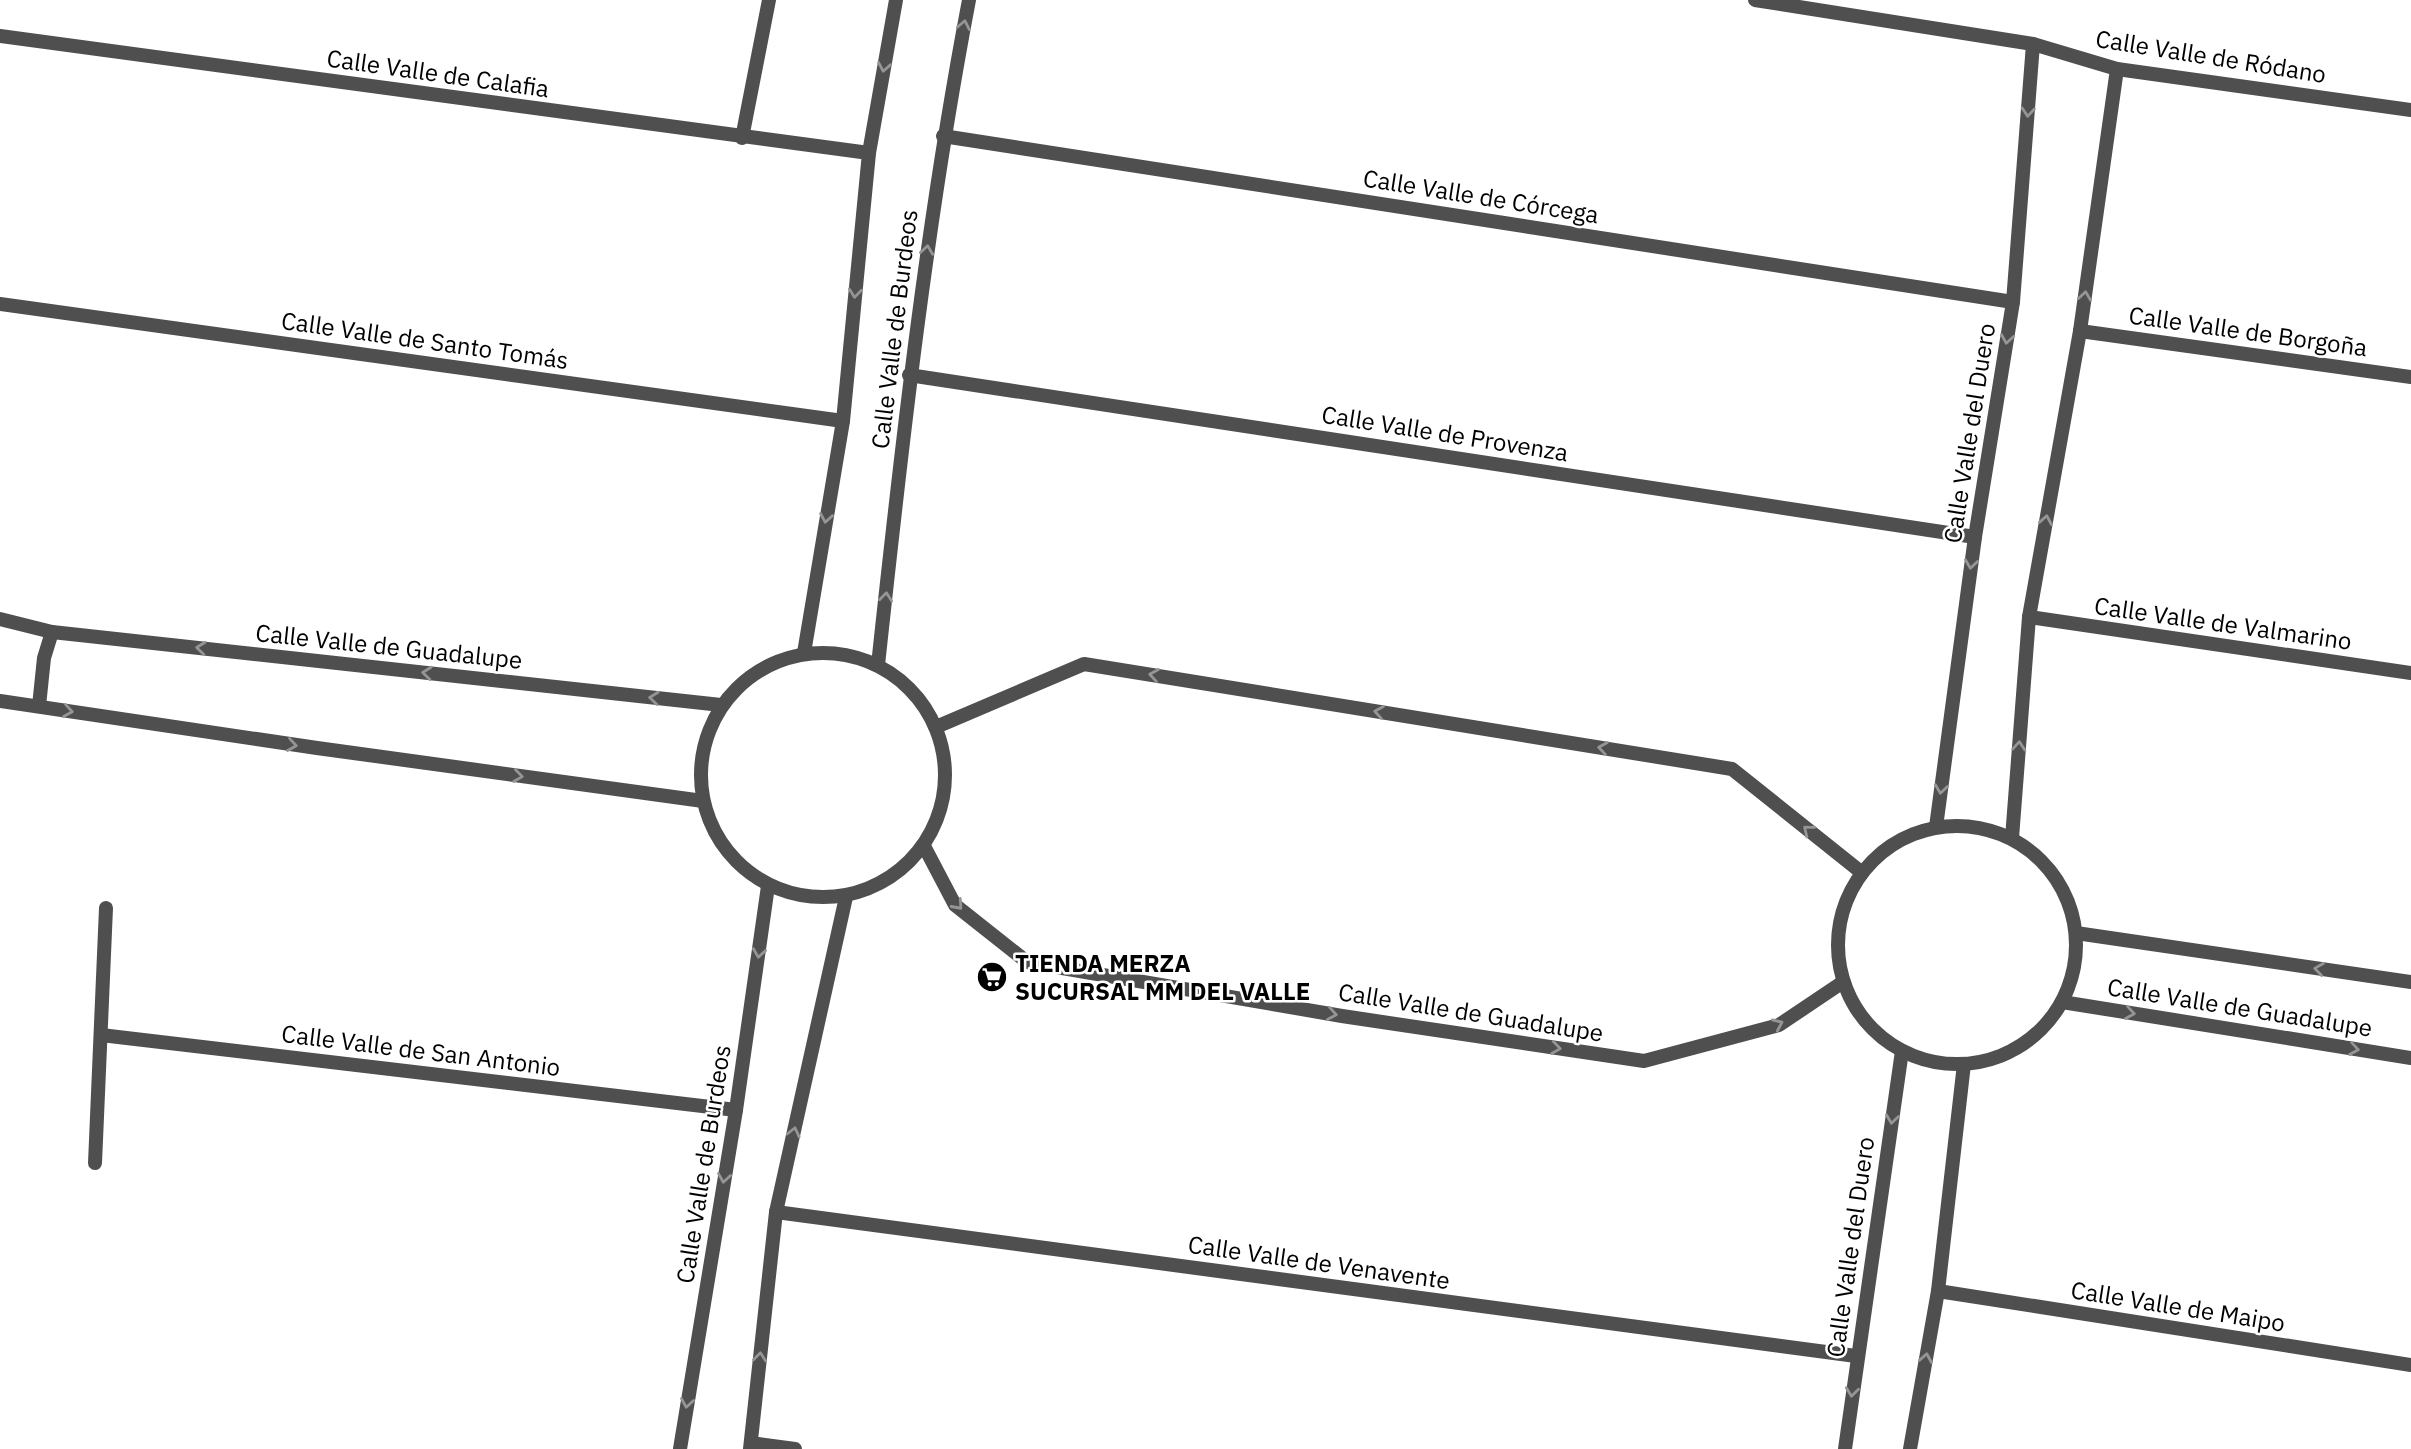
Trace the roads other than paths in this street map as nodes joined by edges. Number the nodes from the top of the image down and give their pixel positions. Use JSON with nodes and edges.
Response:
{"nodes":[{"id":1,"x":769,"y":0,"type":"edge"},
{"id":2,"x":896,"y":0,"type":"edge"},
{"id":3,"x":969,"y":0,"type":"edge"},
{"id":4,"x":1755,"y":0,"type":"edge"},
{"id":5,"x":0,"y":36,"type":"edge"},
{"id":6,"x":2033,"y":44,"type":"junction"},
{"id":7,"x":2117,"y":69,"type":"junction"},
{"id":8,"x":2411,"y":110,"type":"edge"},
{"id":9,"x":943,"y":136,"type":"junction"},
{"id":10,"x":742,"y":138,"type":"junction"},
{"id":11,"x":869,"y":153,"type":"junction"},
{"id":12,"x":2012,"y":302,"type":"junction"},
{"id":13,"x":0,"y":304,"type":"edge"},
{"id":14,"x":2080,"y":331,"type":"junction"},
{"id":15,"x":909,"y":375,"type":"junction"},
{"id":16,"x":2411,"y":377,"type":"edge"},
{"id":17,"x":843,"y":421,"type":"junction"},
{"id":18,"x":1975,"y":537,"type":"junction"},
{"id":19,"x":2029,"y":617,"type":"junction"},
{"id":20,"x":0,"y":619,"type":"edge"},
{"id":21,"x":51,"y":632,"type":"junction"},
{"id":22,"x":804,"y":653,"type":"junction"},
{"id":23,"x":878,"y":665,"type":"junction"},
{"id":24,"x":2411,"y":673,"type":"edge"},
{"id":25,"x":0,"y":701,"type":"edge"},
{"id":26,"x":721,"y":705,"type":"junction"},
{"id":27,"x":39,"y":706,"type":"junction"},
{"id":28,"x":936,"y":727,"type":"junction"},
{"id":29,"x":703,"y":801,"type":"junction"},
{"id":30,"x":1936,"y":827,"type":"junction"},
{"id":31,"x":2012,"y":838,"type":"junction"},
{"id":32,"x":924,"y":846,"type":"junction"},
{"id":33,"x":1861,"y":873,"type":"junction"},
{"id":34,"x":768,"y":886,"type":"junction"},
{"id":35,"x":846,"y":897,"type":"junction"},
{"id":36,"x":106,"y":908,"type":"dead end"},
{"id":37,"x":2076,"y":933,"type":"junction"},
{"id":38,"x":1843,"y":982,"type":"junction"},
{"id":39,"x":2411,"y":982,"type":"edge"},
{"id":40,"x":2062,"y":1002,"type":"junction"},
{"id":41,"x":101,"y":1035,"type":"junction"},
{"id":42,"x":1902,"y":1051,"type":"junction"},
{"id":43,"x":2411,"y":1058,"type":"edge"},
{"id":44,"x":1964,"y":1064,"type":"junction"},
{"id":45,"x":736,"y":1110,"type":"junction"},
{"id":46,"x":95,"y":1163,"type":"dead end"},
{"id":47,"x":776,"y":1212,"type":"junction"},
{"id":48,"x":1938,"y":1291,"type":"junction"},
{"id":49,"x":1856,"y":1356,"type":"junction"},
{"id":50,"x":2411,"y":1365,"type":"edge"},
{"id":51,"x":751,"y":1446,"type":"edge"},
{"id":52,"x":680,"y":1449,"type":"edge"},
{"id":53,"x":796,"y":1449,"type":"edge"},
{"id":54,"x":1844,"y":1449,"type":"edge"},
{"id":55,"x":1910,"y":1449,"type":"edge"}],
"edges":[{"from":1,"to":10,"type":"street"},
{"from":2,"to":11,"type":"street","name":"Calle Valle de Burdeos","one_way":true},
{"from":9,"to":3,"type":"street","name":"Calle Valle de Burdeos","one_way":true},
{"from":4,"to":6,"type":"street","name":"Calle Valle de Ródano"},
{"from":5,"to":10,"type":"street","name":"Calle Valle de Calafia"},
{"from":6,"to":7,"type":"street","name":"Calle Valle de Ródano"},
{"from":6,"to":12,"type":"street","name":"Calle Valle del Duero","one_way":true},
{"from":7,"to":8,"type":"street","name":"Calle Valle de Ródano"},
{"from":14,"to":7,"type":"street","one_way":true},
{"from":9,"to":12,"type":"street","name":"Calle Valle de Córcega"},
{"from":15,"to":9,"type":"street","name":"Calle Valle de Burdeos","one_way":true},
{"from":10,"to":11,"type":"street","name":"Calle Valle de Calafia"},
{"from":11,"to":17,"type":"street","name":"Calle Valle de Burdeos","one_way":true},
{"from":12,"to":18,"type":"street","name":"Calle Valle del Duero","one_way":true},
{"from":13,"to":17,"type":"street","name":"Calle Valle de Santo Tomás"},
{"from":14,"to":16,"type":"street","name":"Calle Valle de Borgoña"},
{"from":19,"to":14,"type":"street","one_way":true},
{"from":15,"to":18,"type":"street","name":"Calle Valle de Provenza"},
{"from":23,"to":15,"type":"street","name":"Calle Valle de Burdeos","one_way":true},
{"from":17,"to":22,"type":"street","name":"Calle Valle de Burdeos","one_way":true},
{"from":18,"to":30,"type":"street","name":"Calle Valle del Duero","one_way":true},
{"from":19,"to":24,"type":"street","name":"Calle Valle de Valmarino"},
{"from":31,"to":19,"type":"street","one_way":true},
{"from":20,"to":21,"type":"street","name":"Calle Valle de Guadalupe"},
{"from":26,"to":21,"type":"street","name":"Calle Valle de Guadalupe","one_way":true},
{"from":21,"to":27,"type":"street"},
{"from":22,"to":23,"type":"street"},
{"from":22,"to":26,"type":"street"},
{"from":23,"to":28,"type":"street"},
{"from":25,"to":27,"type":"street"},
{"from":26,"to":29,"type":"street"},
{"from":27,"to":29,"type":"street","one_way":true},
{"from":28,"to":32,"type":"street"},
{"from":33,"to":28,"type":"street","one_way":true},
{"from":29,"to":34,"type":"street"},
{"from":30,"to":31,"type":"street"},
{"from":30,"to":33,"type":"street"},
{"from":31,"to":37,"type":"street"},
{"from":32,"to":35,"type":"street"},
{"from":32,"to":38,"type":"street","name":"Calle Valle de Guadalupe","one_way":true},
{"from":33,"to":38,"type":"street"},
{"from":34,"to":35,"type":"street"},
{"from":34,"to":45,"type":"street","name":"Calle Valle de Burdeos","one_way":true},
{"from":47,"to":35,"type":"street","one_way":true},
{"from":36,"to":41,"type":"street"},
{"from":39,"to":37,"type":"street","name":"Calle Valle de Guadalupe","one_way":true},
{"from":37,"to":40,"type":"street"},
{"from":38,"to":42,"type":"street"},
{"from":40,"to":43,"type":"street","name":"Calle Valle de Guadalupe","one_way":true},
{"from":40,"to":44,"type":"street"},
{"from":41,"to":45,"type":"street","name":"Calle Valle de San Antonio"},
{"from":41,"to":46,"type":"street"},
{"from":42,"to":44,"type":"street"},
{"from":42,"to":49,"type":"street","name":"Calle Valle del Duero","one_way":true},
{"from":44,"to":48,"type":"street"},
{"from":45,"to":52,"type":"street","name":"Calle Valle de Burdeos","one_way":true},
{"from":47,"to":49,"type":"street","name":"Calle Valle de Venavente"},
{"from":51,"to":47,"type":"street","one_way":true},
{"from":48,"to":50,"type":"street","name":"Calle Valle de Maipo"},
{"from":55,"to":48,"type":"street","one_way":true},
{"from":49,"to":54,"type":"street","name":"Calle Valle del Duero","one_way":true},
{"from":51,"to":53,"type":"street"}]}
